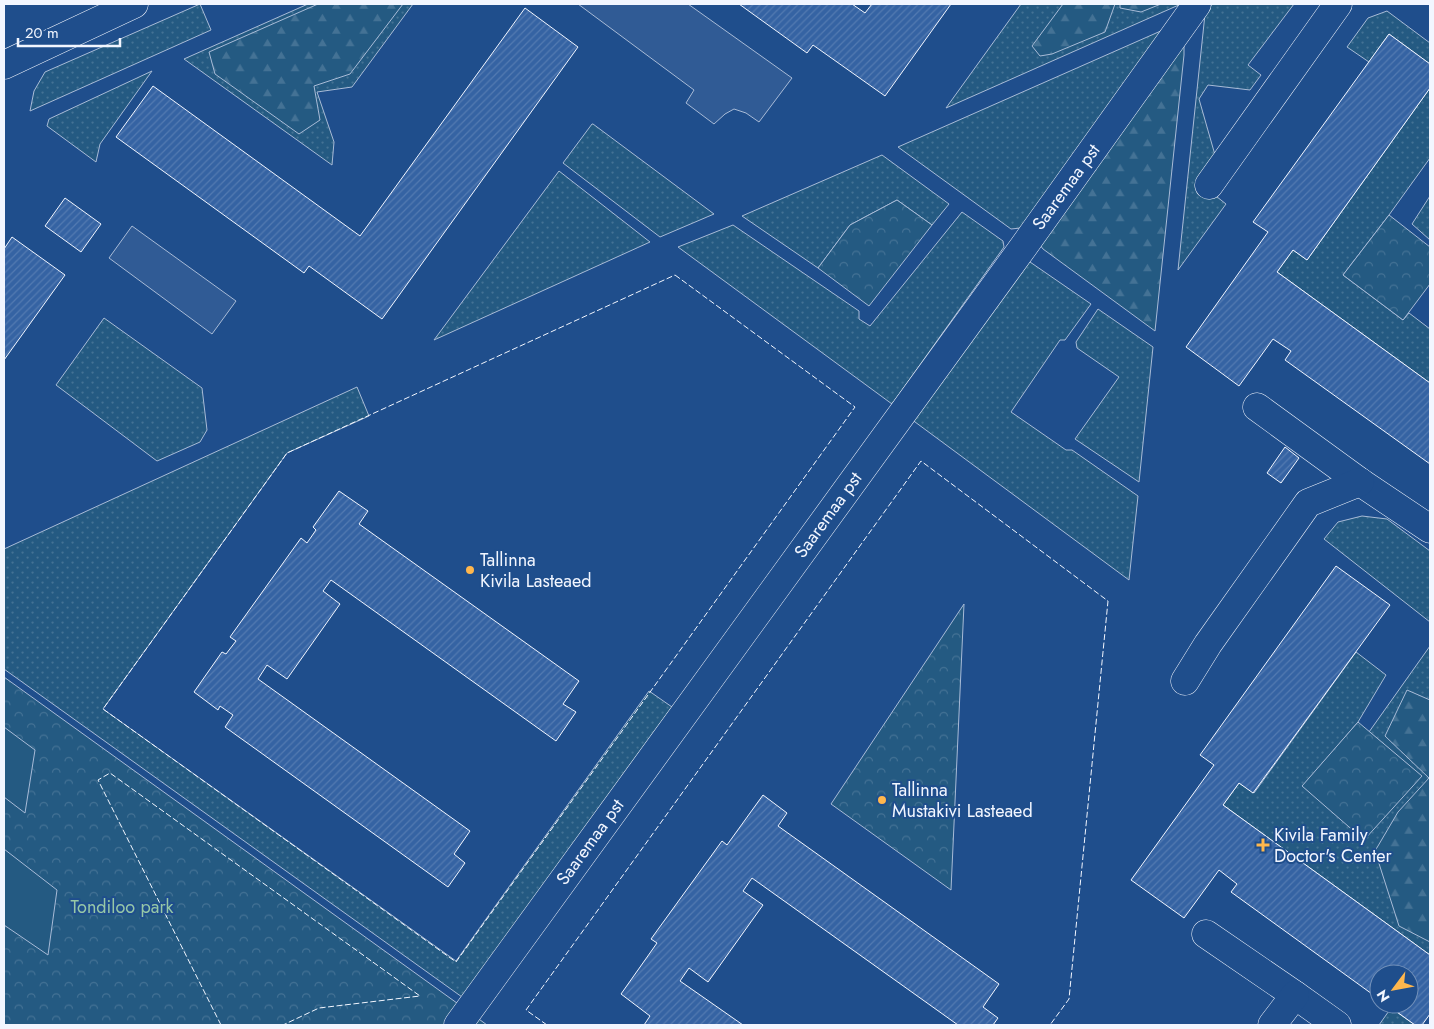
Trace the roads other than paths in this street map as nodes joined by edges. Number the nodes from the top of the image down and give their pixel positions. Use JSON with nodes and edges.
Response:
{"nodes":[{"id":1,"x":134,"y":4,"type":"edge"},
{"id":2,"x":1197,"y":4,"type":"edge"},
{"id":3,"x":1338,"y":4,"type":"edge"},
{"id":4,"x":4,"y":64,"type":"edge"},
{"id":5,"x":1209,"y":185,"type":"dead end"},
{"id":6,"x":1257,"y":407,"type":"dead end"},
{"id":7,"x":1360,"y":482,"type":"junction"},
{"id":8,"x":1430,"y":529,"type":"edge"},
{"id":9,"x":1185,"y":682,"type":"dead end"},
{"id":10,"x":1206,"y":934,"type":"dead end"},
{"id":11,"x":1295,"y":994,"type":"junction"},
{"id":12,"x":458,"y":1025,"type":"edge"},
{"id":13,"x":1272,"y":1025,"type":"edge"},
{"id":14,"x":1337,"y":1025,"type":"edge"}],
"edges":[{"from":1,"to":4,"type":"street"},
{"from":2,"to":12,"type":"street","name":"Saaremaa pst"},
{"from":3,"to":5,"type":"street"},
{"from":6,"to":7,"type":"street"},
{"from":7,"to":8,"type":"street"},
{"from":7,"to":9,"type":"street"},
{"from":10,"to":11,"type":"street"},
{"from":11,"to":13,"type":"street"},
{"from":11,"to":14,"type":"street"}]}
